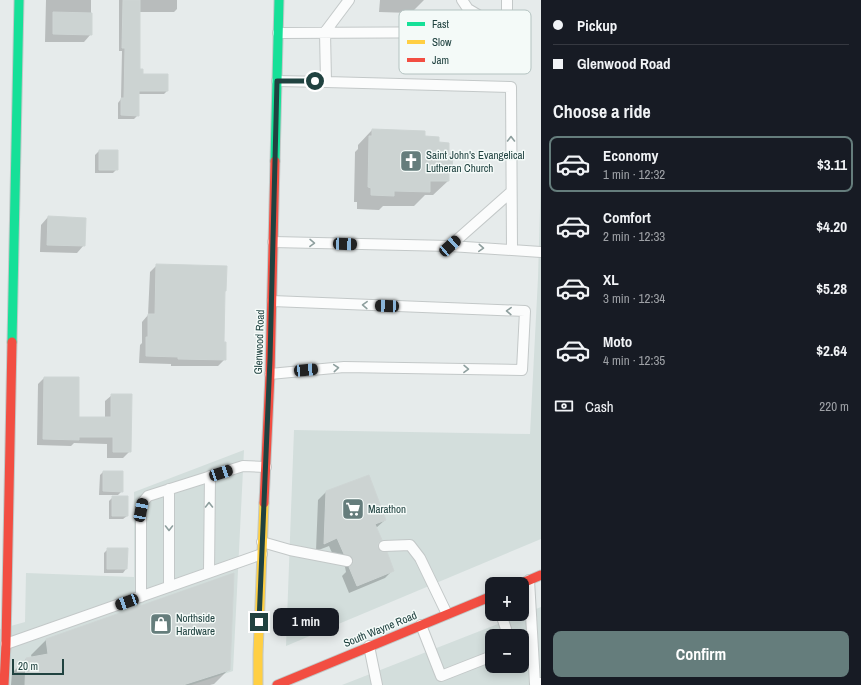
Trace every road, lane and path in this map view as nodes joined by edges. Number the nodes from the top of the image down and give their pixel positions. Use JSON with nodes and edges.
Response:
{"nodes":[{"id":1,"x":19,"y":0,"type":"edge"},
{"id":2,"x":279,"y":0,"type":"edge"},
{"id":3,"x":348,"y":0,"type":"edge"},
{"id":4,"x":462,"y":0,"type":"edge"},
{"id":5,"x":470,"y":10,"type":"edge"},
{"id":6,"x":325,"y":32,"type":"junction"},
{"id":7,"x":399,"y":32,"type":"edge"},
{"id":8,"x":278,"y":33,"type":"junction"},
{"id":9,"x":277,"y":81,"type":"junction"},
{"id":10,"x":326,"y":82,"type":"junction"},
{"id":11,"x":510,"y":192,"type":"junction"},
{"id":12,"x":273,"y":242,"type":"junction"},
{"id":13,"x":450,"y":246,"type":"junction"},
{"id":14,"x":512,"y":250,"type":"junction"},
{"id":15,"x":541,"y":252,"type":"edge"},
{"id":16,"x":272,"y":301,"type":"junction"},
{"id":17,"x":270,"y":374,"type":"junction"},
{"id":18,"x":266,"y":467,"type":"junction"},
{"id":19,"x":210,"y":476,"type":"junction"},
{"id":20,"x":169,"y":489,"type":"junction"},
{"id":21,"x":262,"y":542,"type":"junction"},
{"id":22,"x":384,"y":546,"type":"dead end"},
{"id":23,"x":262,"y":554,"type":"junction"},
{"id":24,"x":347,"y":561,"type":"dead end"},
{"id":25,"x":209,"y":572,"type":"junction"},
{"id":26,"x":541,"y":575,"type":"edge"},
{"id":27,"x":529,"y":580,"type":"edge"},
{"id":28,"x":168,"y":587,"type":"junction"},
{"id":29,"x":141,"y":596,"type":"junction"},
{"id":30,"x":485,"y":599,"type":"edge"},
{"id":31,"x":447,"y":614,"type":"junction"},
{"id":32,"x":529,"y":621,"type":"edge"},
{"id":33,"x":421,"y":625,"type":"junction"},
{"id":34,"x":3,"y":645,"type":"edge"},
{"id":35,"x":369,"y":646,"type":"junction"},
{"id":36,"x":485,"y":659,"type":"edge"},
{"id":37,"x":536,"y":684,"type":"edge"},
{"id":38,"x":4,"y":685,"type":"edge"},
{"id":39,"x":258,"y":685,"type":"edge"},
{"id":40,"x":277,"y":685,"type":"edge"},
{"id":41,"x":377,"y":685,"type":"edge"}],
"edges":[{"from":1,"to":34,"type":"street"},
{"from":2,"to":8,"type":"street","name":"Glenwood Road"},
{"from":3,"to":6,"type":"lane"},
{"from":4,"to":5,"type":"lane"},
{"from":6,"to":7,"type":"lane"},
{"from":6,"to":8,"type":"lane"},
{"from":6,"to":10,"type":"lane"},
{"from":8,"to":9,"type":"street","name":"Glenwood Road"},
{"from":9,"to":10,"type":"lane"},
{"from":9,"to":12,"type":"street","name":"Glenwood Road"},
{"from":11,"to":10,"type":"lane","one_way":true},
{"from":11,"to":13,"type":"lane"},
{"from":11,"to":14,"type":"lane"},
{"from":12,"to":13,"type":"lane","one_way":true},
{"from":12,"to":16,"type":"street","name":"Glenwood Road"},
{"from":13,"to":14,"type":"lane","one_way":true},
{"from":14,"to":15,"type":"lane"},
{"from":16,"to":17,"type":"street","name":"Glenwood Road"},
{"from":17,"to":16,"type":"lane","one_way":true},
{"from":17,"to":18,"type":"street","name":"Glenwood Road"},
{"from":18,"to":19,"type":"lane"},
{"from":18,"to":21,"type":"street","name":"Glenwood Road"},
{"from":19,"to":20,"type":"lane"},
{"from":25,"to":19,"type":"lane","one_way":true},
{"from":20,"to":28,"type":"lane","one_way":true},
{"from":20,"to":29,"type":"lane"},
{"from":21,"to":23,"type":"street","name":"Glenwood Road"},
{"from":21,"to":24,"type":"lane"},
{"from":22,"to":31,"type":"lane"},
{"from":23,"to":25,"type":"lane"},
{"from":23,"to":39,"type":"street","name":"Glenwood Road"},
{"from":25,"to":28,"type":"lane"},
{"from":26,"to":27,"type":"street"},
{"from":28,"to":29,"type":"lane"},
{"from":29,"to":34,"type":"lane"},
{"from":30,"to":31,"type":"street","name":"South Wayne Road"},
{"from":31,"to":33,"type":"street","name":"South Wayne Road"},
{"from":32,"to":37,"type":"lane"},
{"from":33,"to":35,"type":"street","name":"South Wayne Road"},
{"from":33,"to":36,"type":"lane"},
{"from":34,"to":38,"type":"street"},
{"from":35,"to":40,"type":"street","name":"South Wayne Road"},
{"from":35,"to":41,"type":"lane"}]}
